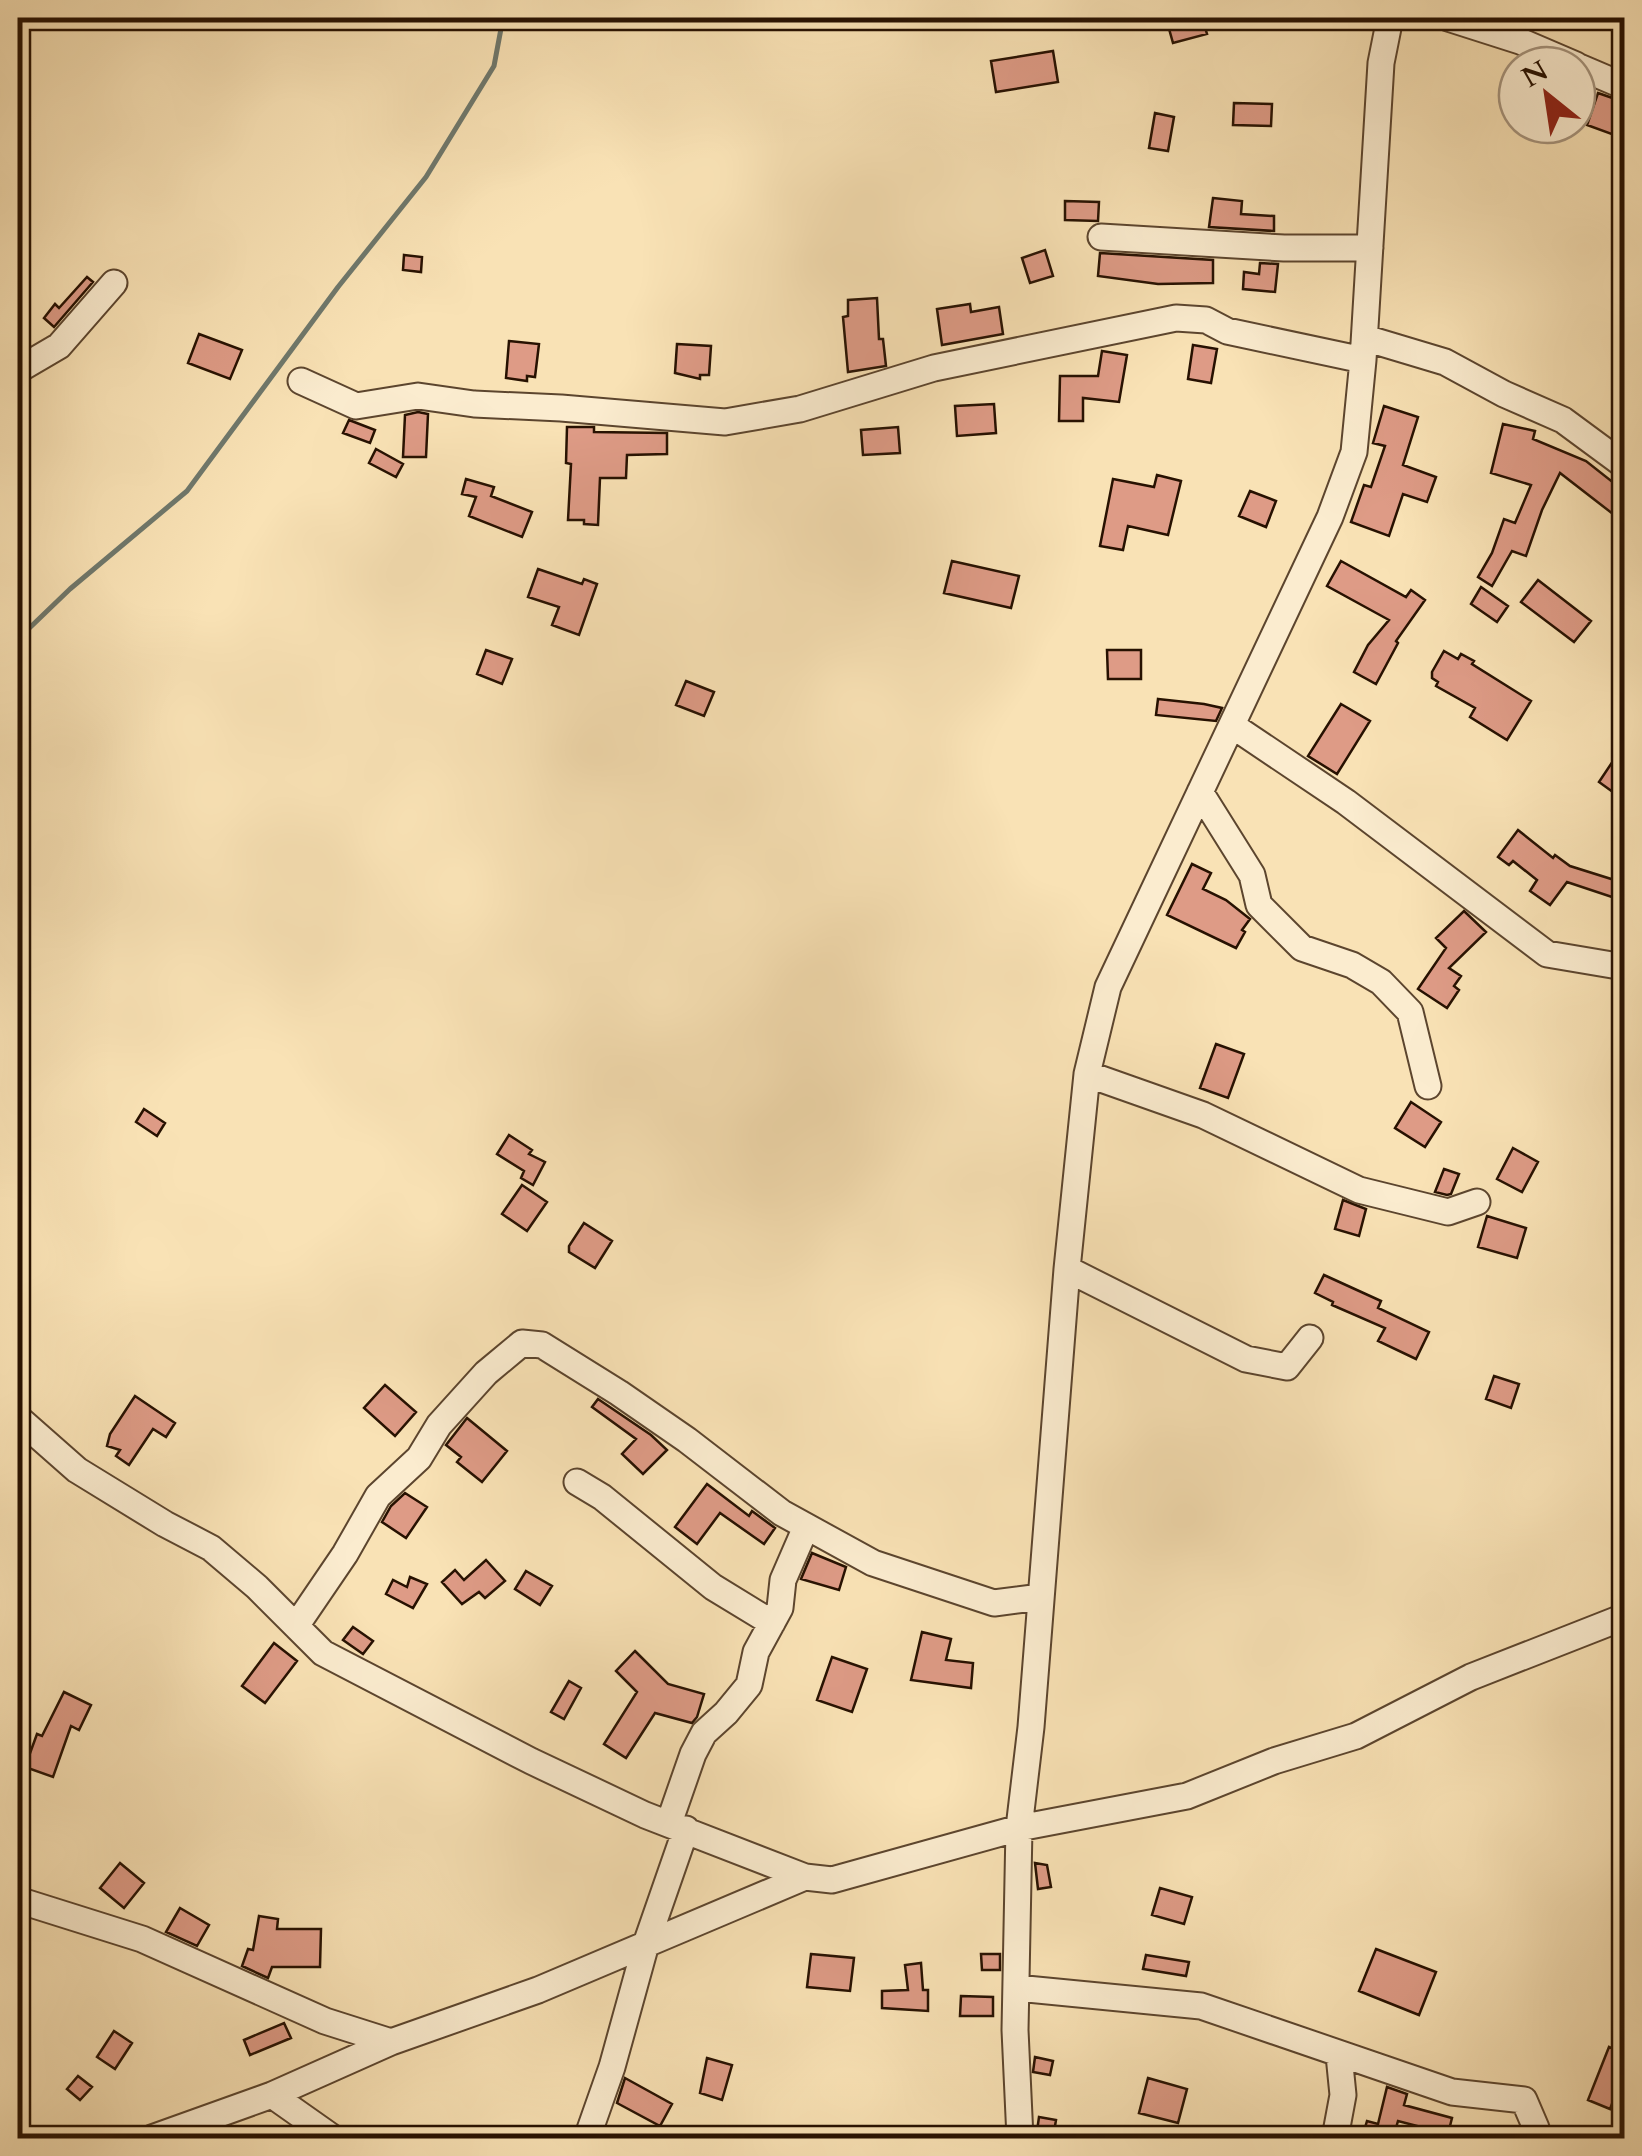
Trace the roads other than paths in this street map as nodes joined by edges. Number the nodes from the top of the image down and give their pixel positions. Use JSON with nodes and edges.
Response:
{"nodes":[{"id":1,"x":1390,"y":18,"type":"edge"},
{"id":2,"x":1448,"y":18,"type":"edge"},
{"id":3,"x":1529,"y":45,"type":"edge"},
{"id":4,"x":1597,"y":74,"type":"edge"},
{"id":5,"x":1624,"y":86,"type":"edge"},
{"id":6,"x":1101,"y":237,"type":"dead end"},
{"id":7,"x":1370,"y":248,"type":"junction"},
{"id":8,"x":114,"y":283,"type":"dead end"},
{"id":9,"x":1364,"y":349,"type":"junction"},
{"id":10,"x":18,"y":370,"type":"edge"},
{"id":11,"x":300,"y":380,"type":"dead end"},
{"id":12,"x":1624,"y":465,"type":"edge"},
{"id":13,"x":1233,"y":726,"type":"junction"},
{"id":14,"x":1200,"y":792,"type":"junction"},
{"id":15,"x":1624,"y":967,"type":"edge"},
{"id":16,"x":1087,"y":1074,"type":"junction"},
{"id":17,"x":1428,"y":1086,"type":"dead end"},
{"id":18,"x":1477,"y":1202,"type":"dead end"},
{"id":19,"x":1067,"y":1269,"type":"junction"},
{"id":20,"x":1310,"y":1338,"type":"dead end"},
{"id":21,"x":18,"y":1418,"type":"edge"},
{"id":22,"x":576,"y":1482,"type":"dead end"},
{"id":23,"x":806,"y":1526,"type":"junction"},
{"id":24,"x":1041,"y":1596,"type":"junction"},
{"id":25,"x":1624,"y":1617,"type":"edge"},
{"id":26,"x":772,"y":1623,"type":"junction"},
{"id":27,"x":296,"y":1626,"type":"junction"},
{"id":28,"x":678,"y":1826,"type":"junction"},
{"id":29,"x":1019,"y":1828,"type":"junction"},
{"id":30,"x":805,"y":1878,"type":"junction"},
{"id":31,"x":18,"y":1900,"type":"edge"},
{"id":32,"x":646,"y":1944,"type":"junction"},
{"id":33,"x":1016,"y":1988,"type":"junction"},
{"id":34,"x":391,"y":2042,"type":"junction"},
{"id":35,"x":1339,"y":2056,"type":"junction"},
{"id":36,"x":272,"y":2095,"type":"junction"},
{"id":37,"x":152,"y":2138,"type":"edge"},
{"id":38,"x":333,"y":2138,"type":"edge"},
{"id":39,"x":587,"y":2138,"type":"edge"},
{"id":40,"x":1020,"y":2138,"type":"edge"},
{"id":41,"x":1335,"y":2138,"type":"edge"},
{"id":42,"x":1534,"y":2138,"type":"edge"}],
"edges":[{"from":1,"to":7,"type":"street"},
{"from":2,"to":3,"type":"street"},
{"from":4,"to":5,"type":"street"},
{"from":6,"to":7,"type":"street"},
{"from":7,"to":9,"type":"street"},
{"from":8,"to":10,"type":"street"},
{"from":9,"to":11,"type":"street"},
{"from":9,"to":12,"type":"street"},
{"from":9,"to":13,"type":"street"},
{"from":13,"to":14,"type":"street"},
{"from":13,"to":15,"type":"street"},
{"from":14,"to":16,"type":"street"},
{"from":14,"to":17,"type":"street"},
{"from":16,"to":18,"type":"street"},
{"from":16,"to":19,"type":"street"},
{"from":19,"to":20,"type":"street"},
{"from":19,"to":24,"type":"street"},
{"from":21,"to":27,"type":"street"},
{"from":22,"to":26,"type":"street"},
{"from":23,"to":24,"type":"street"},
{"from":23,"to":26,"type":"street"},
{"from":23,"to":27,"type":"street"},
{"from":24,"to":29,"type":"street"},
{"from":25,"to":29,"type":"street"},
{"from":26,"to":28,"type":"street"},
{"from":27,"to":28,"type":"street"},
{"from":28,"to":30,"type":"street"},
{"from":28,"to":32,"type":"street"},
{"from":29,"to":30,"type":"street"},
{"from":29,"to":33,"type":"street"},
{"from":30,"to":32,"type":"street"},
{"from":31,"to":34,"type":"street"},
{"from":32,"to":34,"type":"street"},
{"from":32,"to":39,"type":"street"},
{"from":33,"to":35,"type":"street"},
{"from":33,"to":40,"type":"street"},
{"from":34,"to":36,"type":"street"},
{"from":35,"to":41,"type":"street"},
{"from":35,"to":42,"type":"street"},
{"from":36,"to":37,"type":"street"},
{"from":36,"to":38,"type":"street"}]}
